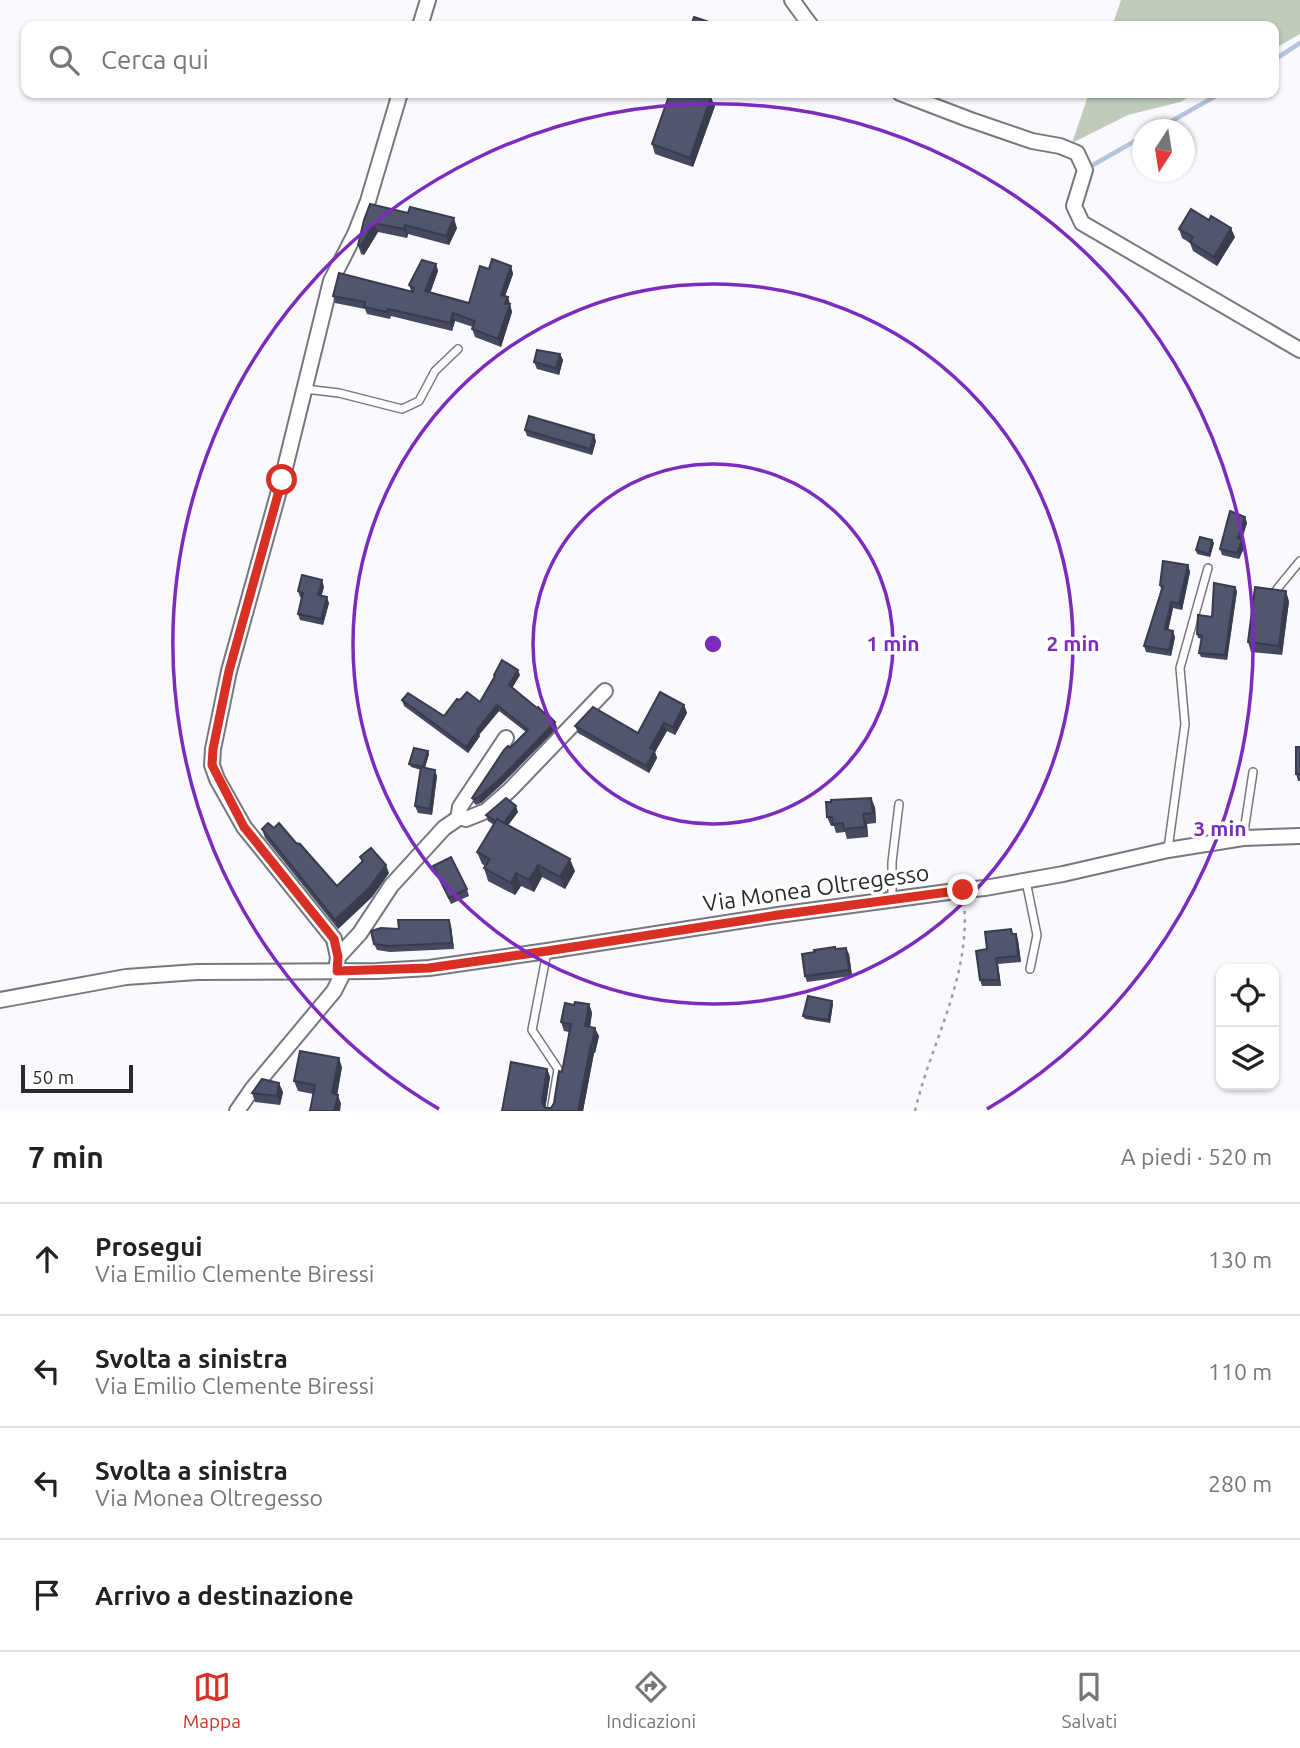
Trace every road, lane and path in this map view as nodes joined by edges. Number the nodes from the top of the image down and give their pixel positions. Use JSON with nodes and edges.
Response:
{"nodes":[{"id":1,"x":428,"y":0,"type":"edge"},
{"id":2,"x":792,"y":0,"type":"edge"},
{"id":3,"x":422,"y":21,"type":"edge"},
{"id":4,"x":807,"y":21,"type":"edge"},
{"id":5,"x":399,"y":98,"type":"edge"},
{"id":6,"x":913,"y":98,"type":"edge"},
{"id":7,"x":458,"y":349,"type":"dead end"},
{"id":8,"x":1300,"y":350,"type":"edge"},
{"id":9,"x":305,"y":389,"type":"junction"},
{"id":10,"x":1300,"y":561,"type":"edge"},
{"id":11,"x":1208,"y":568,"type":"dead end"},
{"id":12,"x":1277,"y":589,"type":"edge"},
{"id":13,"x":605,"y":691,"type":"dead end"},
{"id":14,"x":506,"y":738,"type":"dead end"},
{"id":15,"x":1252,"y":772,"type":"dead end"},
{"id":16,"x":899,"y":804,"type":"dead end"},
{"id":17,"x":460,"y":817,"type":"junction"},
{"id":18,"x":1300,"y":836,"type":"edge"},
{"id":19,"x":1243,"y":838,"type":"junction"},
{"id":20,"x":1168,"y":850,"type":"junction"},
{"id":21,"x":1026,"y":880,"type":"junction"},
{"id":22,"x":963,"y":890,"type":"junction"},
{"id":23,"x":892,"y":900,"type":"junction"},
{"id":24,"x":334,"y":939,"type":"junction"},
{"id":25,"x":350,"y":943,"type":"junction"},
{"id":26,"x":547,"y":951,"type":"junction"},
{"id":27,"x":340,"y":966,"type":"junction"},
{"id":28,"x":1030,"y":969,"type":"dead end"},
{"id":29,"x":0,"y":1000,"type":"edge"},
{"id":30,"x":237,"y":1111,"type":"edge"},
{"id":31,"x":551,"y":1111,"type":"edge"},
{"id":32,"x":915,"y":1111,"type":"edge"}],
"edges":[{"from":1,"to":3,"type":"street"},
{"from":2,"to":4,"type":"street"},
{"from":5,"to":9,"type":"street"},
{"from":6,"to":8,"type":"street"},
{"from":7,"to":9,"type":"lane"},
{"from":9,"to":24,"type":"street"},
{"from":10,"to":12,"type":"lane"},
{"from":11,"to":20,"type":"lane"},
{"from":13,"to":17,"type":"street"},
{"from":14,"to":17,"type":"street"},
{"from":15,"to":19,"type":"lane"},
{"from":16,"to":23,"type":"lane"},
{"from":17,"to":25,"type":"street"},
{"from":18,"to":19,"type":"street","name":"Via Monea Oltregesso"},
{"from":19,"to":20,"type":"street","name":"Via Monea Oltregesso"},
{"from":20,"to":21,"type":"street","name":"Via Monea Oltregesso"},
{"from":21,"to":22,"type":"street","name":"Via Monea Oltregesso"},
{"from":21,"to":28,"type":"lane"},
{"from":22,"to":23,"type":"street","name":"Via Monea Oltregesso"},
{"from":22,"to":32,"type":"path"},
{"from":23,"to":26,"type":"street","name":"Via Monea Oltregesso"},
{"from":24,"to":25,"type":"street"},
{"from":24,"to":27,"type":"street"},
{"from":25,"to":27,"type":"street"},
{"from":26,"to":27,"type":"street","name":"Via Monea Oltregesso"},
{"from":26,"to":31,"type":"lane"},
{"from":27,"to":29,"type":"street","name":"Via Monea Oltregesso"},
{"from":27,"to":30,"type":"street"}]}
